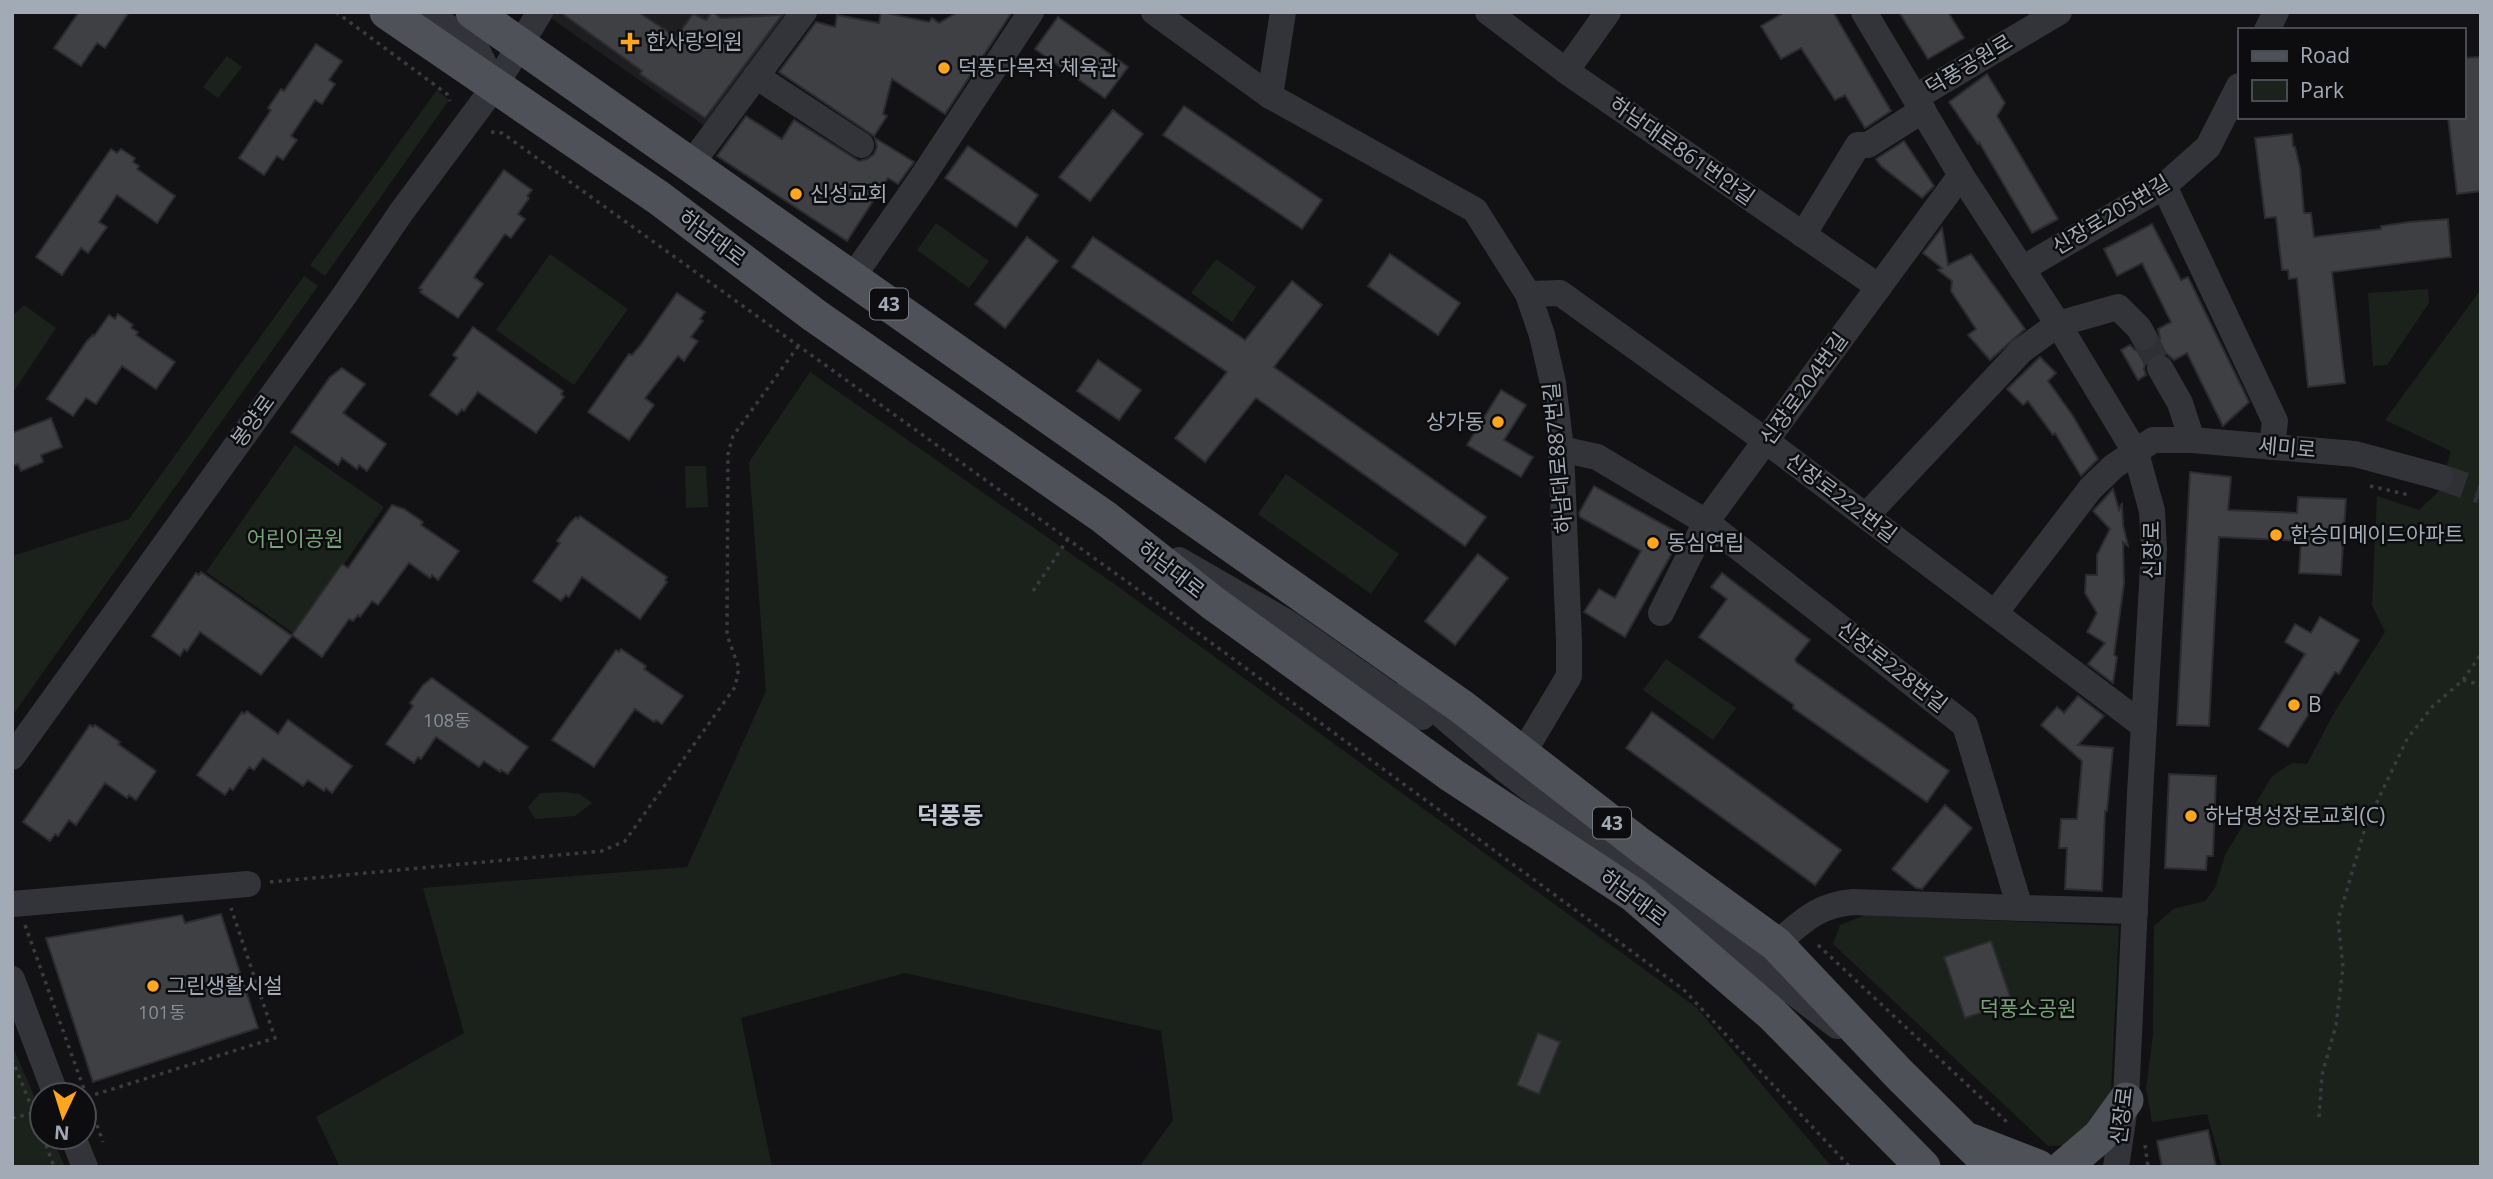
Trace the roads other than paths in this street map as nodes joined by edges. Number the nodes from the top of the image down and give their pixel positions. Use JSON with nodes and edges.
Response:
{"nodes":[{"id":1,"x":387,"y":12,"type":"edge"},
{"id":2,"x":426,"y":12,"type":"edge"},
{"id":3,"x":473,"y":12,"type":"edge"},
{"id":4,"x":540,"y":12,"type":"edge"},
{"id":5,"x":804,"y":12,"type":"edge"},
{"id":6,"x":1031,"y":12,"type":"edge"},
{"id":7,"x":1154,"y":12,"type":"edge"},
{"id":8,"x":1283,"y":12,"type":"edge"},
{"id":9,"x":1488,"y":12,"type":"edge"},
{"id":10,"x":1608,"y":12,"type":"edge"},
{"id":11,"x":1864,"y":12,"type":"edge"},
{"id":12,"x":2276,"y":12,"type":"edge"},
{"id":13,"x":2050,"y":14,"type":"edge"},
{"id":14,"x":2268,"y":28,"type":"edge"},
{"id":15,"x":519,"y":46,"type":"junction"},
{"id":16,"x":1566,"y":71,"type":"junction"},
{"id":17,"x":756,"y":76,"type":"junction"},
{"id":18,"x":495,"y":86,"type":"junction"},
{"id":19,"x":2238,"y":88,"type":"edge"},
{"id":20,"x":1270,"y":96,"type":"junction"},
{"id":21,"x":1919,"y":103,"type":"junction"},
{"id":22,"x":860,"y":145,"type":"dead end"},
{"id":23,"x":691,"y":164,"type":"junction"},
{"id":24,"x":1961,"y":175,"type":"junction"},
{"id":25,"x":2164,"y":186,"type":"junction"},
{"id":26,"x":1803,"y":235,"type":"junction"},
{"id":27,"x":2022,"y":269,"type":"junction"},
{"id":28,"x":852,"y":278,"type":"junction"},
{"id":29,"x":1879,"y":287,"type":"junction"},
{"id":30,"x":1528,"y":295,"type":"junction"},
{"id":31,"x":2058,"y":324,"type":"junction"},
{"id":32,"x":2144,"y":337,"type":"tunnel mouth"},
{"id":33,"x":2160,"y":368,"type":"tunnel mouth"},
{"id":34,"x":2192,"y":440,"type":"junction"},
{"id":35,"x":1766,"y":441,"type":"junction"},
{"id":36,"x":2272,"y":447,"type":"junction"},
{"id":37,"x":1561,"y":449,"type":"junction"},
{"id":38,"x":2136,"y":453,"type":"junction"},
{"id":39,"x":2440,"y":477,"type":"tunnel mouth"},
{"id":40,"x":1866,"y":516,"type":"junction"},
{"id":41,"x":1706,"y":522,"type":"junction"},
{"id":42,"x":1304,"y":597,"type":"junction"},
{"id":43,"x":1661,"y":613,"type":"dead end"},
{"id":44,"x":1995,"y":613,"type":"junction"},
{"id":45,"x":2144,"y":726,"type":"junction"},
{"id":46,"x":1523,"y":753,"type":"junction"},
{"id":47,"x":12,"y":757,"type":"edge"},
{"id":48,"x":236,"y":885,"type":"road end"},
{"id":49,"x":15,"y":904,"type":"edge"},
{"id":50,"x":2020,"y":908,"type":"junction"},
{"id":51,"x":2135,"y":911,"type":"junction"},
{"id":52,"x":1776,"y":944,"type":"junction"},
{"id":53,"x":12,"y":979,"type":"edge"},
{"id":54,"x":1899,"y":1074,"type":"junction"},
{"id":55,"x":51,"y":1081,"type":"edge"},
{"id":56,"x":2126,"y":1100,"type":"junction"},
{"id":57,"x":1968,"y":1140,"type":"junction"},
{"id":58,"x":1923,"y":1167,"type":"edge"},
{"id":59,"x":1993,"y":1167,"type":"edge"},
{"id":60,"x":2038,"y":1167,"type":"edge"},
{"id":61,"x":2064,"y":1167,"type":"edge"},
{"id":62,"x":2116,"y":1167,"type":"edge"},
{"id":63,"x":2134,"y":1167,"type":"edge"}],
"edges":[{"from":1,"to":18,"type":"main road","name":"하남대로","number":"43"},
{"from":2,"to":18,"type":"street"},
{"from":3,"to":15,"type":"main road","number":"43"},
{"from":4,"to":15,"type":"street","name":"봉양로"},
{"from":5,"to":17,"type":"street"},
{"from":6,"to":28,"type":"street"},
{"from":7,"to":20,"type":"street","name":"하남대로887번길"},
{"from":8,"to":20,"type":"street"},
{"from":9,"to":16,"type":"street","name":"하남대로861번안길"},
{"from":10,"to":16,"type":"street"},
{"from":11,"to":21,"type":"street","name":"신장로"},
{"from":12,"to":14,"type":"street"},
{"from":13,"to":21,"type":"street","name":"덕풍공원로"},
{"from":15,"to":18,"type":"street","name":"봉양로"},
{"from":15,"to":23,"type":"main road","number":"43"},
{"from":16,"to":26,"type":"street","name":"하남대로861번안길"},
{"from":17,"to":22,"type":"street"},
{"from":17,"to":23,"type":"street"},
{"from":18,"to":47,"type":"street","name":"봉양로"},
{"from":18,"to":58,"type":"main road","name":"하남대로","number":"43"},
{"from":19,"to":25,"type":"street","name":"신장로205번길"},
{"from":20,"to":30,"type":"street","name":"하남대로887번길"},
{"from":21,"to":24,"type":"street","name":"신장로"},
{"from":21,"to":26,"type":"street","name":"덕풍공원로"},
{"from":23,"to":28,"type":"main road","number":"43"},
{"from":24,"to":27,"type":"street","name":"신장로"},
{"from":24,"to":29,"type":"street","name":"신장로204번길"},
{"from":25,"to":27,"type":"street","name":"신장로205번길"},
{"from":25,"to":36,"type":"street"},
{"from":26,"to":29,"type":"street","name":"하남대로861번안길"},
{"from":27,"to":31,"type":"street","name":"신장로"},
{"from":28,"to":42,"type":"main road","number":"43"},
{"from":29,"to":35,"type":"street","name":"신장로204번길"},
{"from":30,"to":35,"type":"street","name":"신장로222번길"},
{"from":30,"to":37,"type":"street","name":"하남대로887번길"},
{"from":31,"to":32,"type":"street"},
{"from":31,"to":38,"type":"street","name":"신장로"},
{"from":31,"to":40,"type":"street"},
{"from":33,"to":34,"type":"street"},
{"from":34,"to":36,"type":"street","name":"세미로"},
{"from":34,"to":38,"type":"street","name":"세미로"},
{"from":35,"to":40,"type":"street","name":"신장로222번길"},
{"from":35,"to":41,"type":"street","name":"신장로204번길"},
{"from":36,"to":39,"type":"street","name":"세미로"},
{"from":37,"to":41,"type":"street","name":"신장로228번길"},
{"from":37,"to":46,"type":"street","name":"하남대로887번길"},
{"from":38,"to":44,"type":"street","name":"세미로"},
{"from":38,"to":45,"type":"street","name":"신장로"},
{"from":40,"to":44,"type":"street","name":"신장로222번길"},
{"from":41,"to":43,"type":"street","name":"신장로204번길"},
{"from":41,"to":50,"type":"street","name":"신장로228번길"},
{"from":42,"to":46,"type":"main road","number":"43"},
{"from":42,"to":54,"type":"street"},
{"from":44,"to":45,"type":"street","name":"신장로222번길"},
{"from":45,"to":51,"type":"street","name":"신장로"},
{"from":46,"to":52,"type":"main road","number":"43"},
{"from":48,"to":49,"type":"street"},
{"from":50,"to":51,"type":"street"},
{"from":50,"to":52,"type":"street"},
{"from":51,"to":56,"type":"street","name":"신장로"},
{"from":52,"to":54,"type":"main road","number":"43"},
{"from":53,"to":55,"type":"street"},
{"from":54,"to":57,"type":"main road","number":"43"},
{"from":56,"to":61,"type":"main road"},
{"from":56,"to":62,"type":"street","name":"신장로"},
{"from":56,"to":63,"type":"street"},
{"from":57,"to":59,"type":"main road","number":"43"},
{"from":57,"to":60,"type":"main road"}]}
